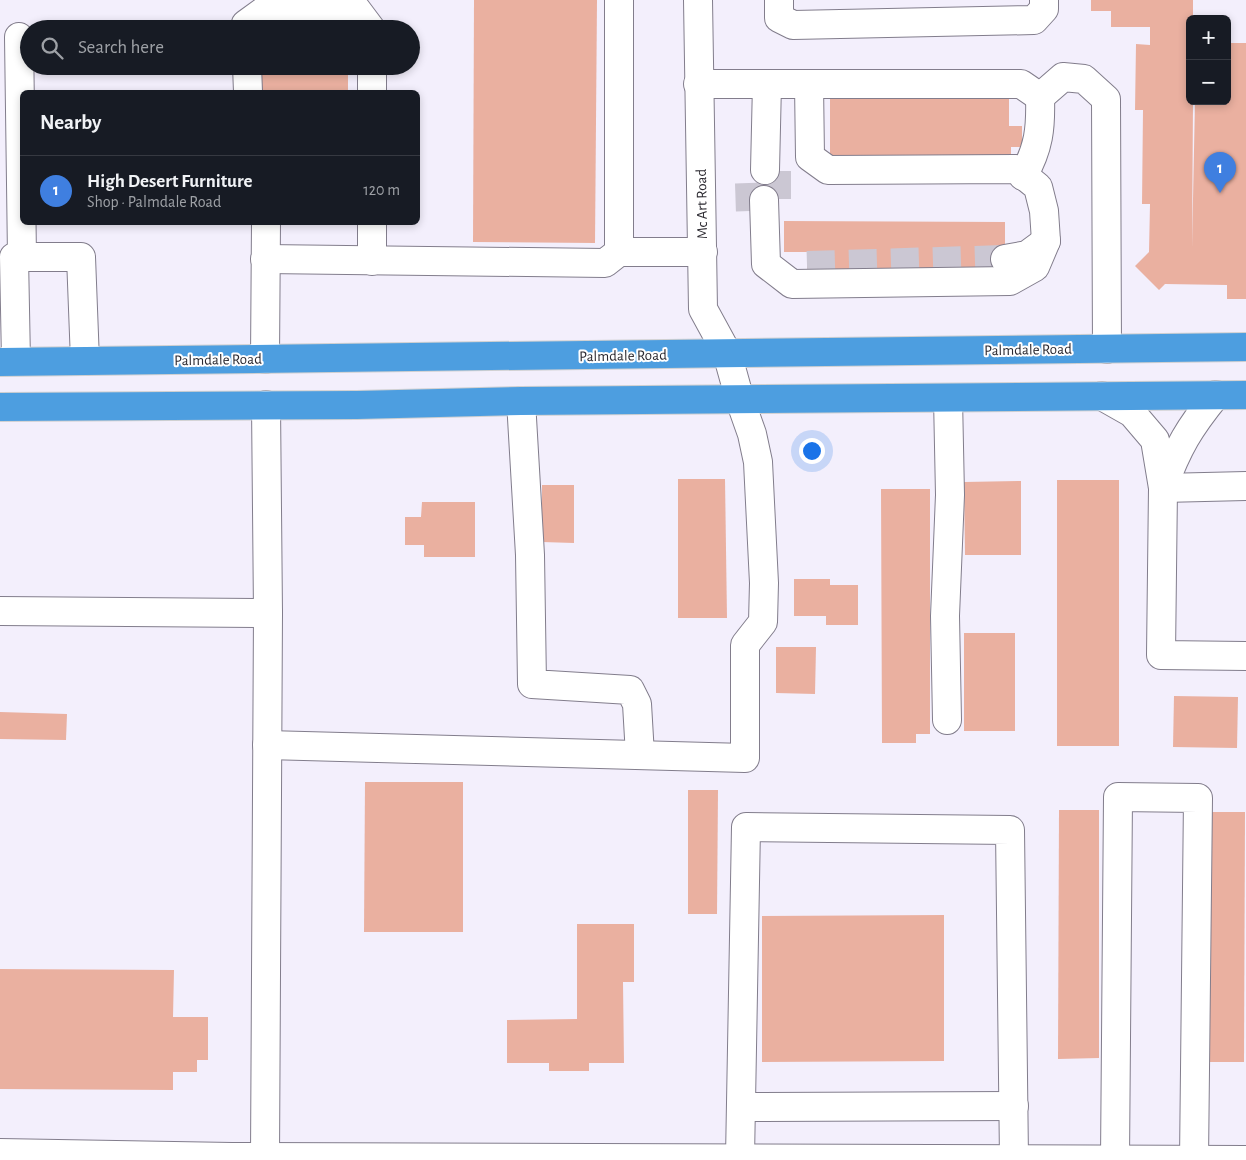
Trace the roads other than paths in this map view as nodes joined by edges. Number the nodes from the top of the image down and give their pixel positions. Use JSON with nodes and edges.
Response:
{"nodes":[{"id":1,"x":619,"y":0,"type":"edge"},
{"id":2,"x":698,"y":0,"type":"edge"},
{"id":3,"x":779,"y":0,"type":"edge"},
{"id":4,"x":1044,"y":0,"type":"edge"},
{"id":5,"x":252,"y":20,"type":"edge"},
{"id":6,"x":364,"y":20,"type":"edge"},
{"id":7,"x":19,"y":37,"type":"dead end"},
{"id":8,"x":247,"y":75,"type":"edge"},
{"id":9,"x":372,"y":75,"type":"edge"},
{"id":10,"x":698,"y":84,"type":"junction"},
{"id":11,"x":767,"y":84,"type":"junction"},
{"id":12,"x":808,"y":84,"type":"junction"},
{"id":13,"x":248,"y":90,"type":"edge"},
{"id":14,"x":372,"y":90,"type":"edge"},
{"id":15,"x":1040,"y":97,"type":"junction"},
{"id":16,"x":1023,"y":176,"type":"junction"},
{"id":17,"x":266,"y":225,"type":"edge"},
{"id":18,"x":372,"y":225,"type":"edge"},
{"id":19,"x":1046,"y":241,"type":"junction"},
{"id":20,"x":766,"y":243,"type":"junction"},
{"id":21,"x":619,"y":252,"type":"junction"},
{"id":22,"x":702,"y":252,"type":"junction"},
{"id":23,"x":18,"y":257,"type":"junction"},
{"id":24,"x":265,"y":259,"type":"junction"},
{"id":25,"x":1005,"y":259,"type":"tunnel mouth"},
{"id":26,"x":372,"y":261,"type":"junction"},
{"id":27,"x":807,"y":265,"type":"tunnel mouth"},
{"id":28,"x":1246,"y":347,"type":"edge"},
{"id":29,"x":1107,"y":349,"type":"junction"},
{"id":30,"x":727,"y":353,"type":"junction"},
{"id":31,"x":264,"y":359,"type":"junction"},
{"id":32,"x":84,"y":361,"type":"junction"},
{"id":33,"x":8,"y":362,"type":"edge"},
{"id":34,"x":1216,"y":395,"type":"junction"},
{"id":35,"x":1246,"y":395,"type":"edge"},
{"id":36,"x":1102,"y":396,"type":"junction"},
{"id":37,"x":948,"y":398,"type":"junction"},
{"id":38,"x":740,"y":400,"type":"junction"},
{"id":39,"x":521,"y":401,"type":"junction"},
{"id":40,"x":266,"y":405,"type":"junction"},
{"id":41,"x":0,"y":406,"type":"edge"},
{"id":42,"x":1246,"y":486,"type":"edge"},
{"id":43,"x":1162,"y":488,"type":"junction"},
{"id":44,"x":0,"y":610,"type":"edge"},
{"id":45,"x":268,"y":613,"type":"junction"},
{"id":46,"x":1246,"y":656,"type":"edge"},
{"id":47,"x":947,"y":720,"type":"dead end"},
{"id":48,"x":267,"y":745,"type":"junction"},
{"id":49,"x":640,"y":754,"type":"junction"},
{"id":50,"x":1014,"y":1106,"type":"junction"},
{"id":51,"x":741,"y":1107,"type":"junction"},
{"id":52,"x":0,"y":1153,"type":"edge"},
{"id":53,"x":265,"y":1157,"type":"junction"},
{"id":54,"x":740,"y":1158,"type":"junction"},
{"id":55,"x":232,"y":1159,"type":"edge"},
{"id":56,"x":907,"y":1159,"type":"edge"},
{"id":57,"x":1001,"y":1159,"type":"edge"},
{"id":58,"x":1114,"y":1159,"type":"junction"},
{"id":59,"x":1194,"y":1160,"type":"edge"},
{"id":60,"x":1246,"y":1160,"type":"edge"}],
"edges":[{"from":1,"to":21,"type":"street"},
{"from":2,"to":10,"type":"street","name":"Mc Art Road"},
{"from":3,"to":4,"type":"street"},
{"from":5,"to":6,"type":"street"},
{"from":7,"to":23,"type":"street"},
{"from":8,"to":13,"type":"street"},
{"from":9,"to":14,"type":"street"},
{"from":10,"to":11,"type":"street"},
{"from":10,"to":22,"type":"street","name":"Mc Art Road"},
{"from":11,"to":12,"type":"street"},
{"from":11,"to":20,"type":"street"},
{"from":12,"to":15,"type":"street"},
{"from":12,"to":16,"type":"street"},
{"from":15,"to":16,"type":"street"},
{"from":15,"to":29,"type":"street"},
{"from":16,"to":19,"type":"street"},
{"from":17,"to":24,"type":"street"},
{"from":18,"to":26,"type":"street"},
{"from":19,"to":20,"type":"street"},
{"from":19,"to":25,"type":"street"},
{"from":20,"to":27,"type":"street"},
{"from":21,"to":22,"type":"street"},
{"from":21,"to":26,"type":"street"},
{"from":22,"to":30,"type":"street","name":"Mc Art Road"},
{"from":23,"to":32,"type":"street"},
{"from":23,"to":33,"type":"street"},
{"from":24,"to":26,"type":"street"},
{"from":24,"to":31,"type":"street"},
{"from":28,"to":29,"type":"highway","name":"Palmdale Road"},
{"from":29,"to":30,"type":"highway","name":"Palmdale Road"},
{"from":30,"to":31,"type":"highway","name":"Palmdale Road"},
{"from":30,"to":38,"type":"street","name":"Mc Art Road"},
{"from":31,"to":32,"type":"highway","name":"Palmdale Road"},
{"from":32,"to":33,"type":"highway","name":"Palmdale Road"},
{"from":34,"to":35,"type":"highway"},
{"from":34,"to":36,"type":"highway"},
{"from":34,"to":43,"type":"street"},
{"from":36,"to":37,"type":"highway"},
{"from":36,"to":43,"type":"street"},
{"from":37,"to":38,"type":"highway"},
{"from":37,"to":47,"type":"street"},
{"from":38,"to":39,"type":"highway"},
{"from":38,"to":49,"type":"street","name":"Mc Art Road"},
{"from":39,"to":40,"type":"highway"},
{"from":39,"to":49,"type":"street"},
{"from":40,"to":41,"type":"highway"},
{"from":40,"to":45,"type":"street"},
{"from":42,"to":43,"type":"street"},
{"from":43,"to":46,"type":"street"},
{"from":44,"to":45,"type":"street"},
{"from":45,"to":48,"type":"street"},
{"from":48,"to":49,"type":"street"},
{"from":48,"to":53,"type":"street"},
{"from":50,"to":51,"type":"street"},
{"from":50,"to":51,"type":"street"},
{"from":50,"to":57,"type":"street"},
{"from":51,"to":54,"type":"street"},
{"from":52,"to":55,"type":"street"},
{"from":53,"to":54,"type":"street"},
{"from":53,"to":55,"type":"street"},
{"from":54,"to":56,"type":"street"},
{"from":56,"to":57,"type":"street"},
{"from":57,"to":58,"type":"street"},
{"from":58,"to":59,"type":"street"},
{"from":58,"to":59,"type":"street"},
{"from":59,"to":60,"type":"street"}]}
